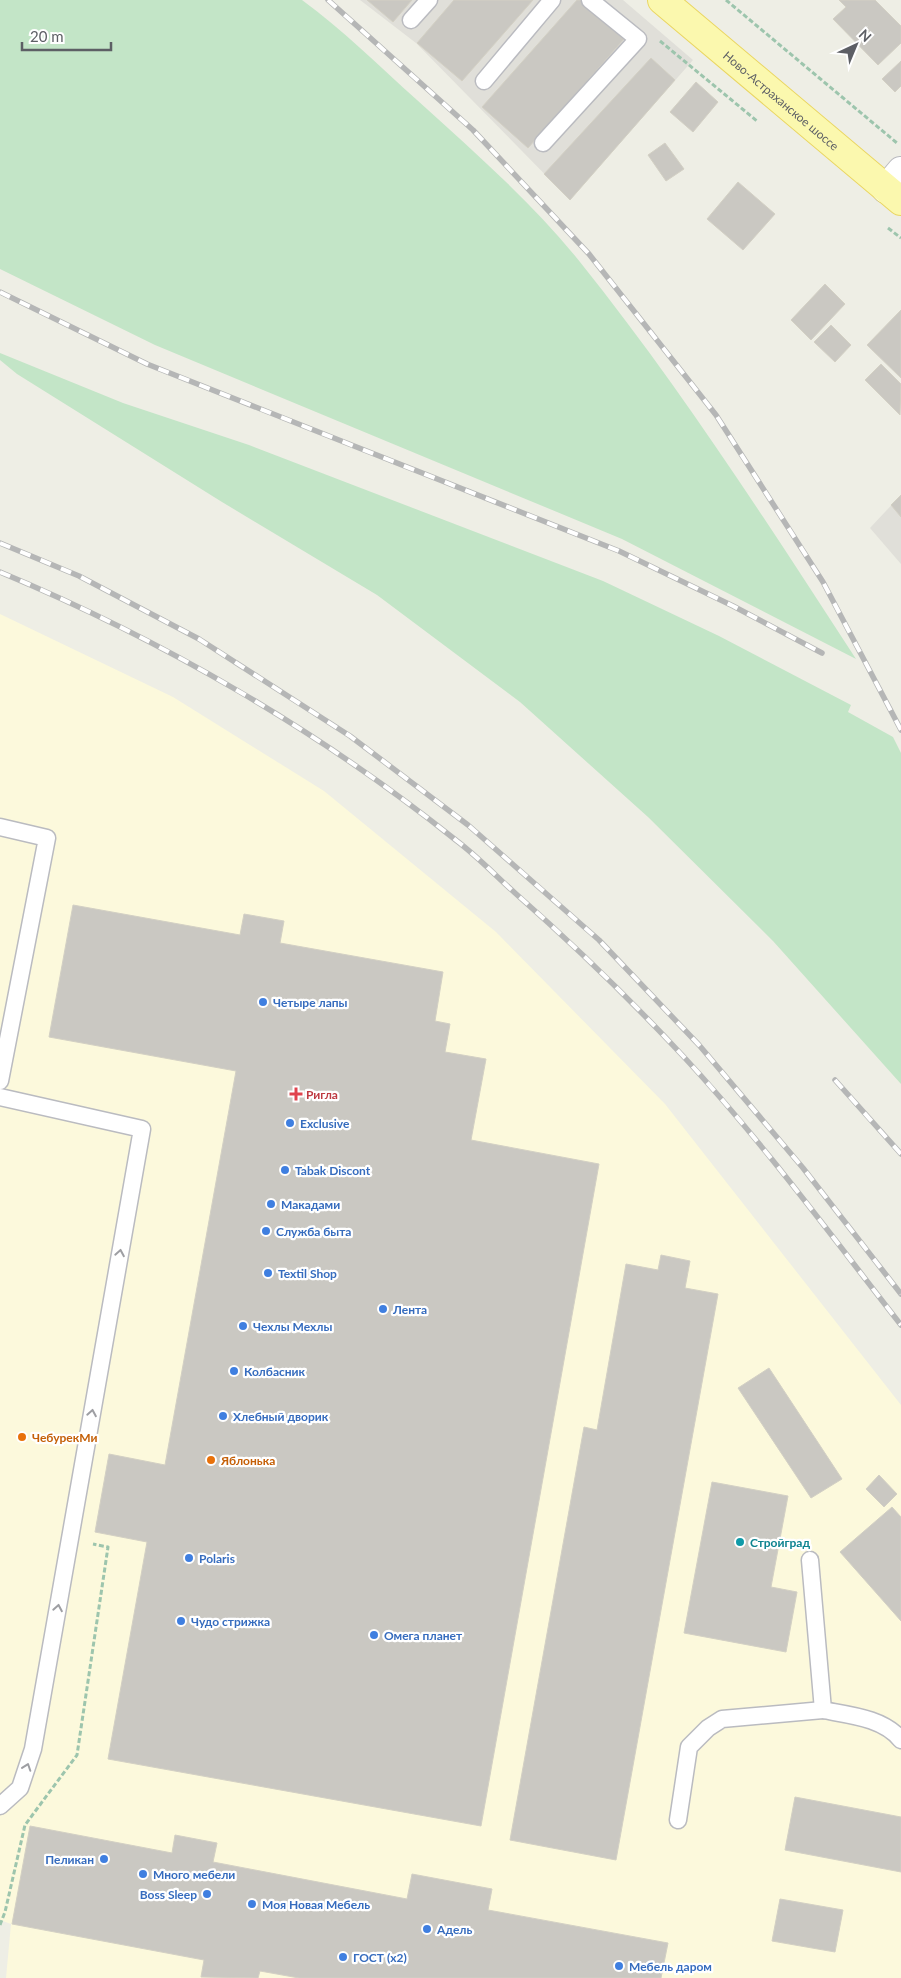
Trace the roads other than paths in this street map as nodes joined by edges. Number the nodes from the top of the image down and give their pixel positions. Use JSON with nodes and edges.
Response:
{"nodes":[{"id":1,"x":429,"y":0,"type":"edge"},
{"id":2,"x":552,"y":0,"type":"edge"},
{"id":3,"x":590,"y":0,"type":"edge"},
{"id":4,"x":662,"y":0,"type":"edge"},
{"id":5,"x":411,"y":20,"type":"dead end"},
{"id":6,"x":484,"y":81,"type":"dead end"},
{"id":7,"x":543,"y":143,"type":"dead end"},
{"id":8,"x":896,"y":187,"type":"edge"},
{"id":9,"x":0,"y":827,"type":"edge"},
{"id":10,"x":0,"y":1081,"type":"edge"},
{"id":11,"x":0,"y":1098,"type":"edge"},
{"id":12,"x":810,"y":1560,"type":"dead end"},
{"id":13,"x":824,"y":1710,"type":"junction"},
{"id":14,"x":901,"y":1740,"type":"edge"},
{"id":15,"x":0,"y":1806,"type":"edge"},
{"id":16,"x":678,"y":1820,"type":"dead end"}],
"edges":[{"from":1,"to":5,"type":"lane"},
{"from":2,"to":6,"type":"lane"},
{"from":3,"to":7,"type":"lane"},
{"from":4,"to":8,"type":"main road","name":"Ново-Астраханское шоссе"},
{"from":9,"to":10,"type":"lane"},
{"from":15,"to":11,"type":"lane","one_way":true},
{"from":12,"to":13,"type":"lane"},
{"from":13,"to":14,"type":"lane"},
{"from":13,"to":16,"type":"lane"}]}
